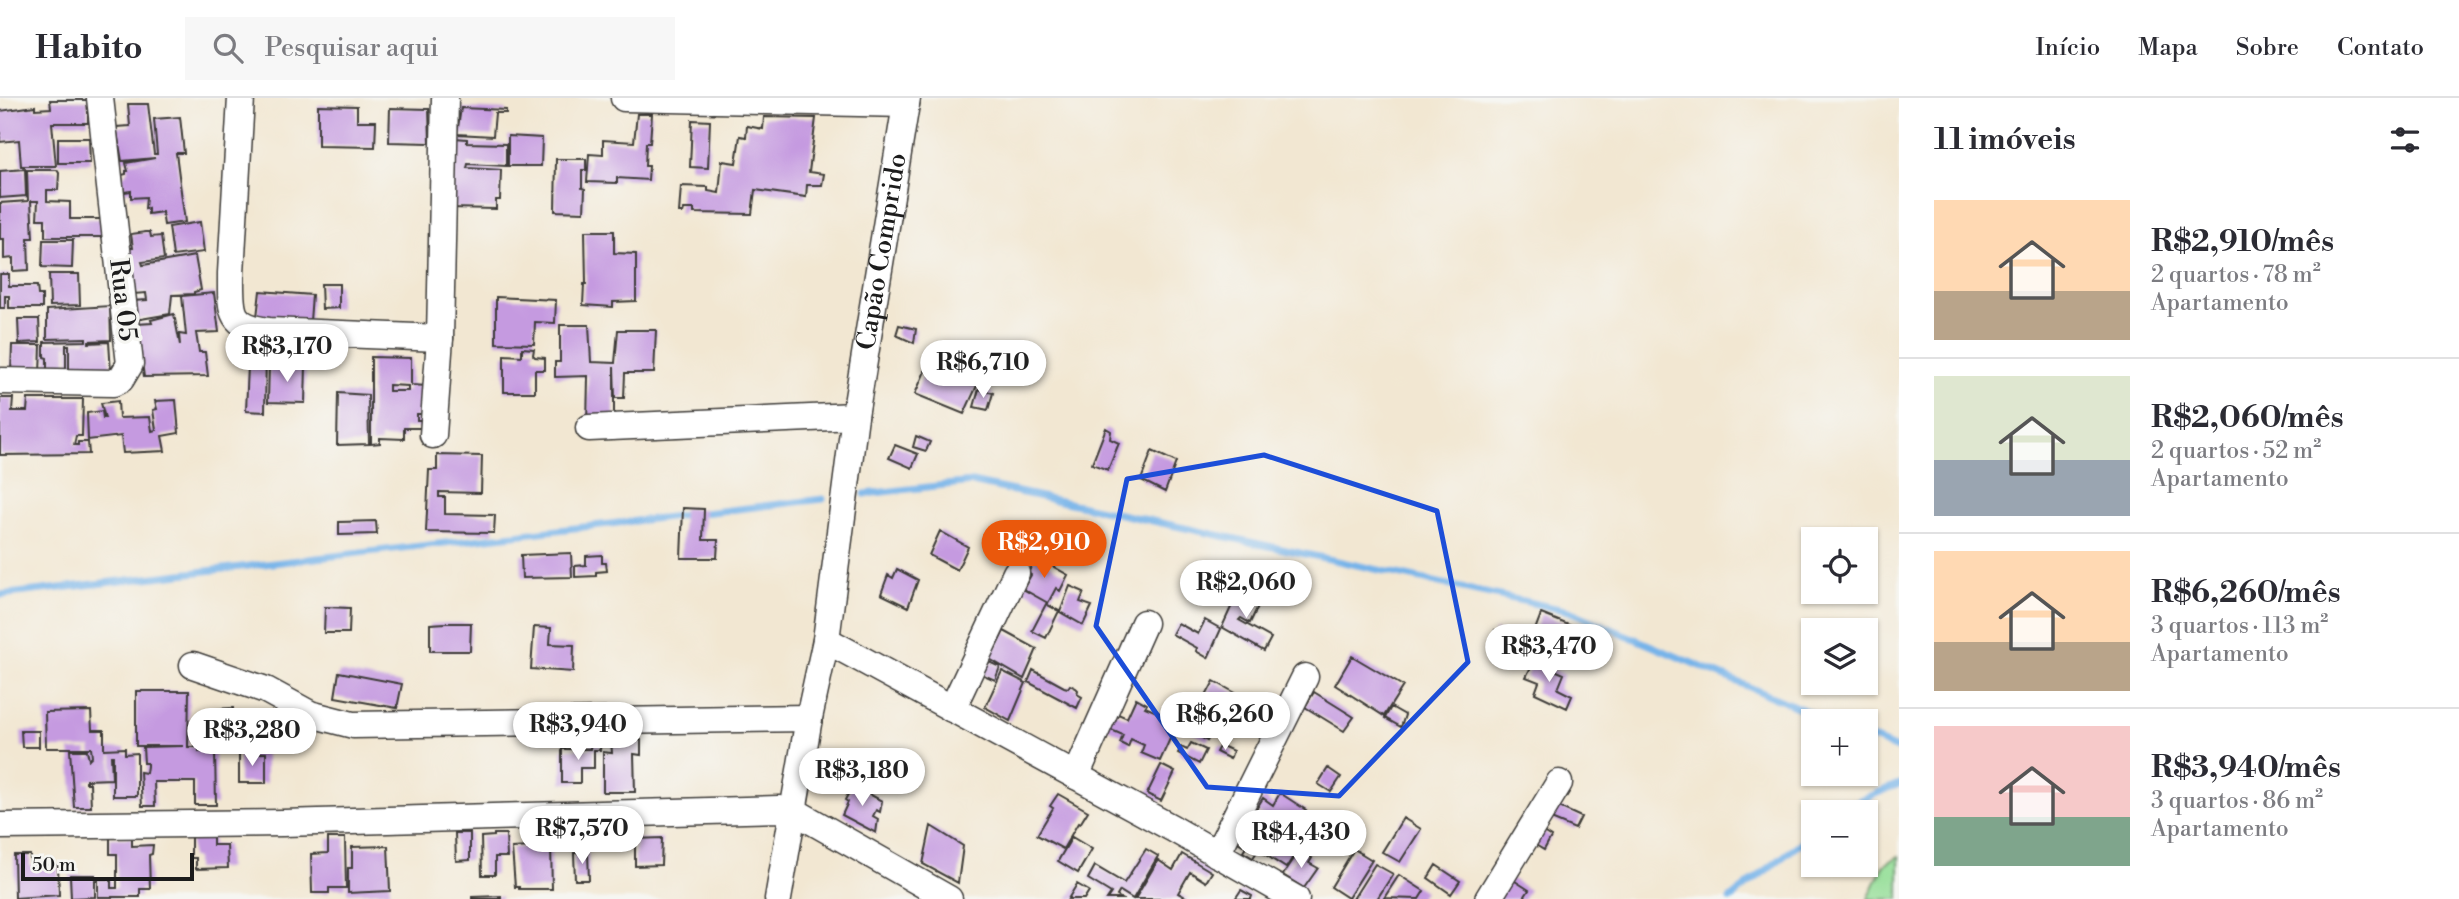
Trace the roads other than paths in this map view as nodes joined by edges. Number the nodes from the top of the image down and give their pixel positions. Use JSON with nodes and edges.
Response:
{"nodes":[{"id":1,"x":100,"y":98,"type":"edge"},
{"id":2,"x":241,"y":98,"type":"edge"},
{"id":3,"x":445,"y":98,"type":"edge"},
{"id":4,"x":624,"y":98,"type":"edge"},
{"id":5,"x":743,"y":99,"type":"edge"},
{"id":6,"x":907,"y":101,"type":"edge"},
{"id":7,"x":440,"y":338,"type":"junction"},
{"id":8,"x":0,"y":381,"type":"edge"},
{"id":9,"x":855,"y":416,"type":"junction"},
{"id":10,"x":589,"y":428,"type":"dead end"},
{"id":11,"x":433,"y":435,"type":"dead end"},
{"id":12,"x":1016,"y":573,"type":"dead end"},
{"id":13,"x":1144,"y":623,"type":"dead end"},
{"id":14,"x":826,"y":640,"type":"junction"},
{"id":15,"x":193,"y":665,"type":"dead end"},
{"id":16,"x":1305,"y":677,"type":"dead end"},
{"id":17,"x":952,"y":709,"type":"junction"},
{"id":18,"x":809,"y":718,"type":"junction"},
{"id":19,"x":1076,"y":776,"type":"junction"},
{"id":20,"x":1559,"y":783,"type":"dead end"},
{"id":21,"x":794,"y":811,"type":"junction"},
{"id":22,"x":0,"y":826,"type":"edge"},
{"id":23,"x":1217,"y":854,"type":"junction"},
{"id":24,"x":778,"y":899,"type":"edge"},
{"id":25,"x":949,"y":899,"type":"edge"},
{"id":26,"x":1296,"y":899,"type":"edge"},
{"id":27,"x":1488,"y":899,"type":"edge"}],
"edges":[{"from":1,"to":8,"type":"street","name":"Rua 05"},
{"from":2,"to":7,"type":"street"},
{"from":3,"to":7,"type":"street"},
{"from":4,"to":5,"type":"street","name":"Capão Comprido"},
{"from":5,"to":6,"type":"street","name":"Capão Comprido"},
{"from":6,"to":9,"type":"street","name":"Capão Comprido"},
{"from":7,"to":11,"type":"street"},
{"from":9,"to":10,"type":"street"},
{"from":9,"to":14,"type":"street","name":"Capão Comprido"},
{"from":12,"to":17,"type":"street"},
{"from":13,"to":19,"type":"street"},
{"from":14,"to":17,"type":"street"},
{"from":14,"to":18,"type":"street","name":"Capão Comprido"},
{"from":15,"to":18,"type":"street"},
{"from":16,"to":23,"type":"street"},
{"from":17,"to":19,"type":"street"},
{"from":18,"to":21,"type":"street","name":"Capão Comprido"},
{"from":19,"to":23,"type":"street"},
{"from":20,"to":27,"type":"street"},
{"from":21,"to":22,"type":"street"},
{"from":21,"to":24,"type":"street","name":"Capão Comprido"},
{"from":21,"to":25,"type":"street"},
{"from":23,"to":26,"type":"street"}]}
